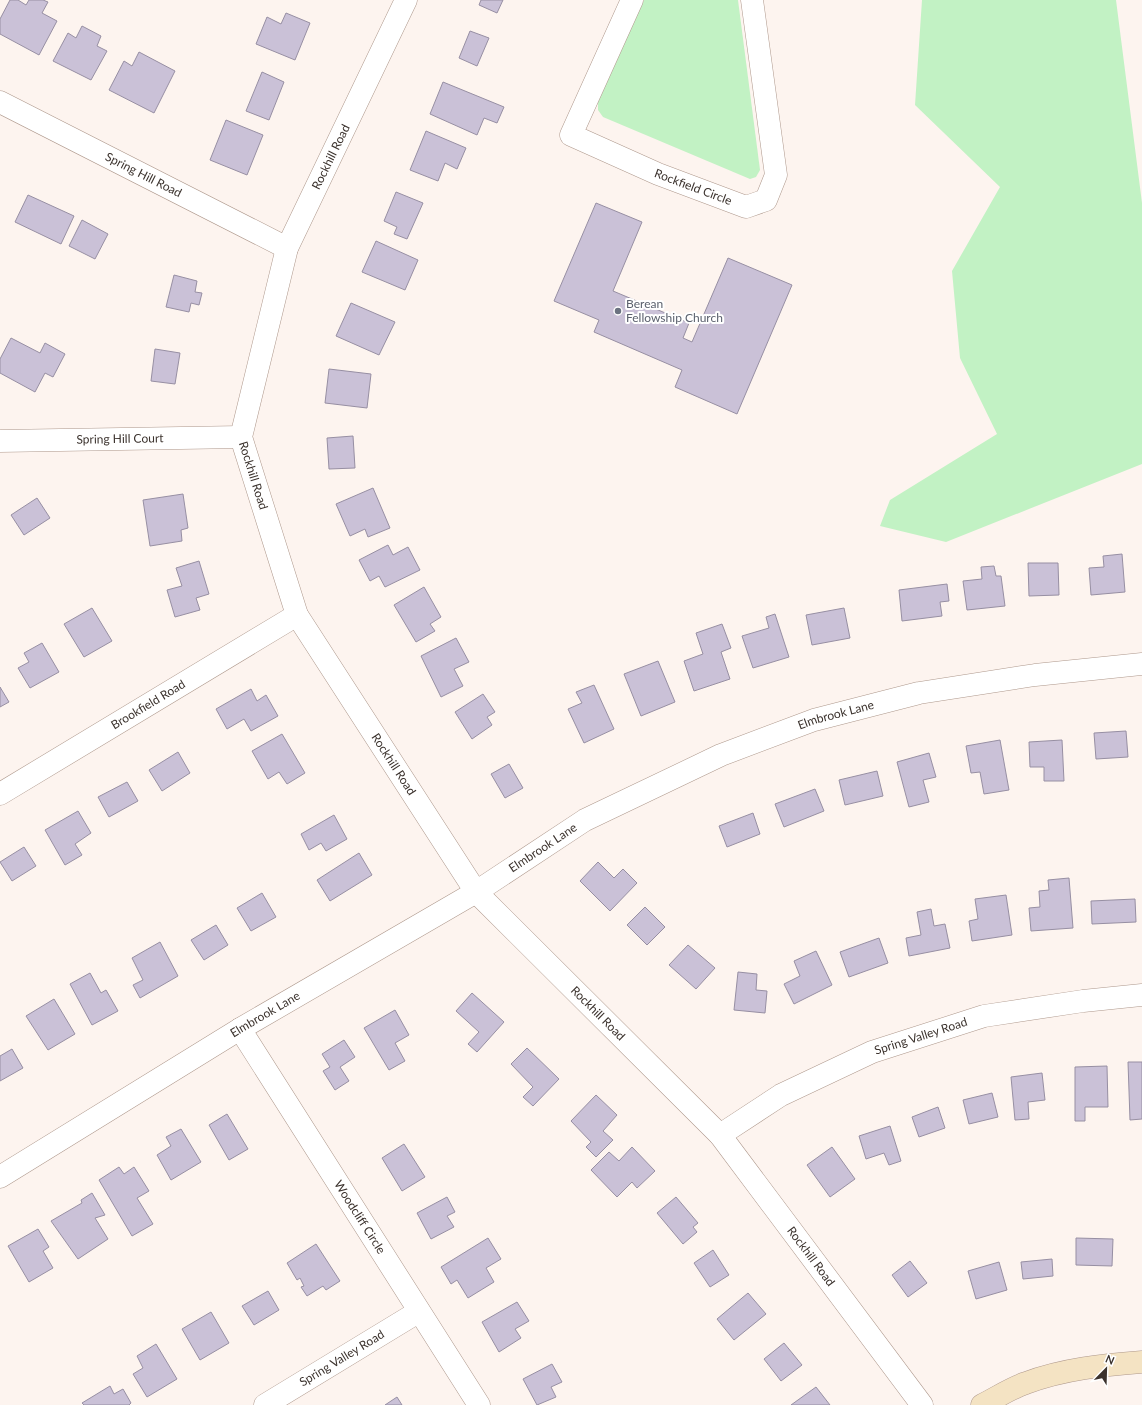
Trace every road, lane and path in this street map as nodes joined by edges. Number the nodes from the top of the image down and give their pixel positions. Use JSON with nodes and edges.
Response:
{"nodes":[{"id":1,"x":406,"y":0,"type":"edge"},
{"id":2,"x":632,"y":0,"type":"edge"},
{"id":3,"x":752,"y":0,"type":"edge"},
{"id":4,"x":0,"y":102,"type":"edge"},
{"id":5,"x":287,"y":248,"type":"junction"},
{"id":6,"x":241,"y":437,"type":"junction"},
{"id":7,"x":0,"y":441,"type":"edge"},
{"id":8,"x":297,"y":615,"type":"junction"},
{"id":9,"x":1142,"y":664,"type":"edge"},
{"id":10,"x":0,"y":794,"type":"edge"},
{"id":11,"x":476,"y":892,"type":"junction"},
{"id":12,"x":1142,"y":995,"type":"edge"},
{"id":13,"x":240,"y":1029,"type":"junction"},
{"id":14,"x":720,"y":1135,"type":"junction"},
{"id":15,"x":0,"y":1177,"type":"edge"},
{"id":16,"x":418,"y":1312,"type":"junction"},
{"id":17,"x":1142,"y":1362,"type":"edge"},
{"id":18,"x":265,"y":1405,"type":"edge"},
{"id":19,"x":478,"y":1405,"type":"edge"},
{"id":20,"x":922,"y":1405,"type":"edge"},
{"id":21,"x":982,"y":1405,"type":"edge"}],
"edges":[{"from":1,"to":5,"type":"street","name":"Rockhill Road"},
{"from":2,"to":3,"type":"street","name":"Rockfield Circle"},
{"from":4,"to":5,"type":"street","name":"Spring Hill Road"},
{"from":5,"to":6,"type":"street","name":"Rockhill Road"},
{"from":6,"to":7,"type":"street","name":"Spring Hill Court"},
{"from":6,"to":8,"type":"street","name":"Rockhill Road"},
{"from":8,"to":10,"type":"street","name":"Brookfield Road"},
{"from":8,"to":11,"type":"street","name":"Rockhill Road"},
{"from":9,"to":11,"type":"street","name":"Elmbrook Lane"},
{"from":11,"to":13,"type":"street","name":"Elmbrook Lane"},
{"from":11,"to":14,"type":"street","name":"Rockhill Road"},
{"from":12,"to":14,"type":"street","name":"Spring Valley Road"},
{"from":13,"to":15,"type":"street","name":"Elmbrook Lane"},
{"from":13,"to":16,"type":"street","name":"Woodcliff Circle"},
{"from":14,"to":20,"type":"street","name":"Rockhill Road"},
{"from":16,"to":18,"type":"street","name":"Spring Valley Road"},
{"from":16,"to":19,"type":"street","name":"Woodcliff Circle"},
{"from":17,"to":21,"type":"main road"}]}
